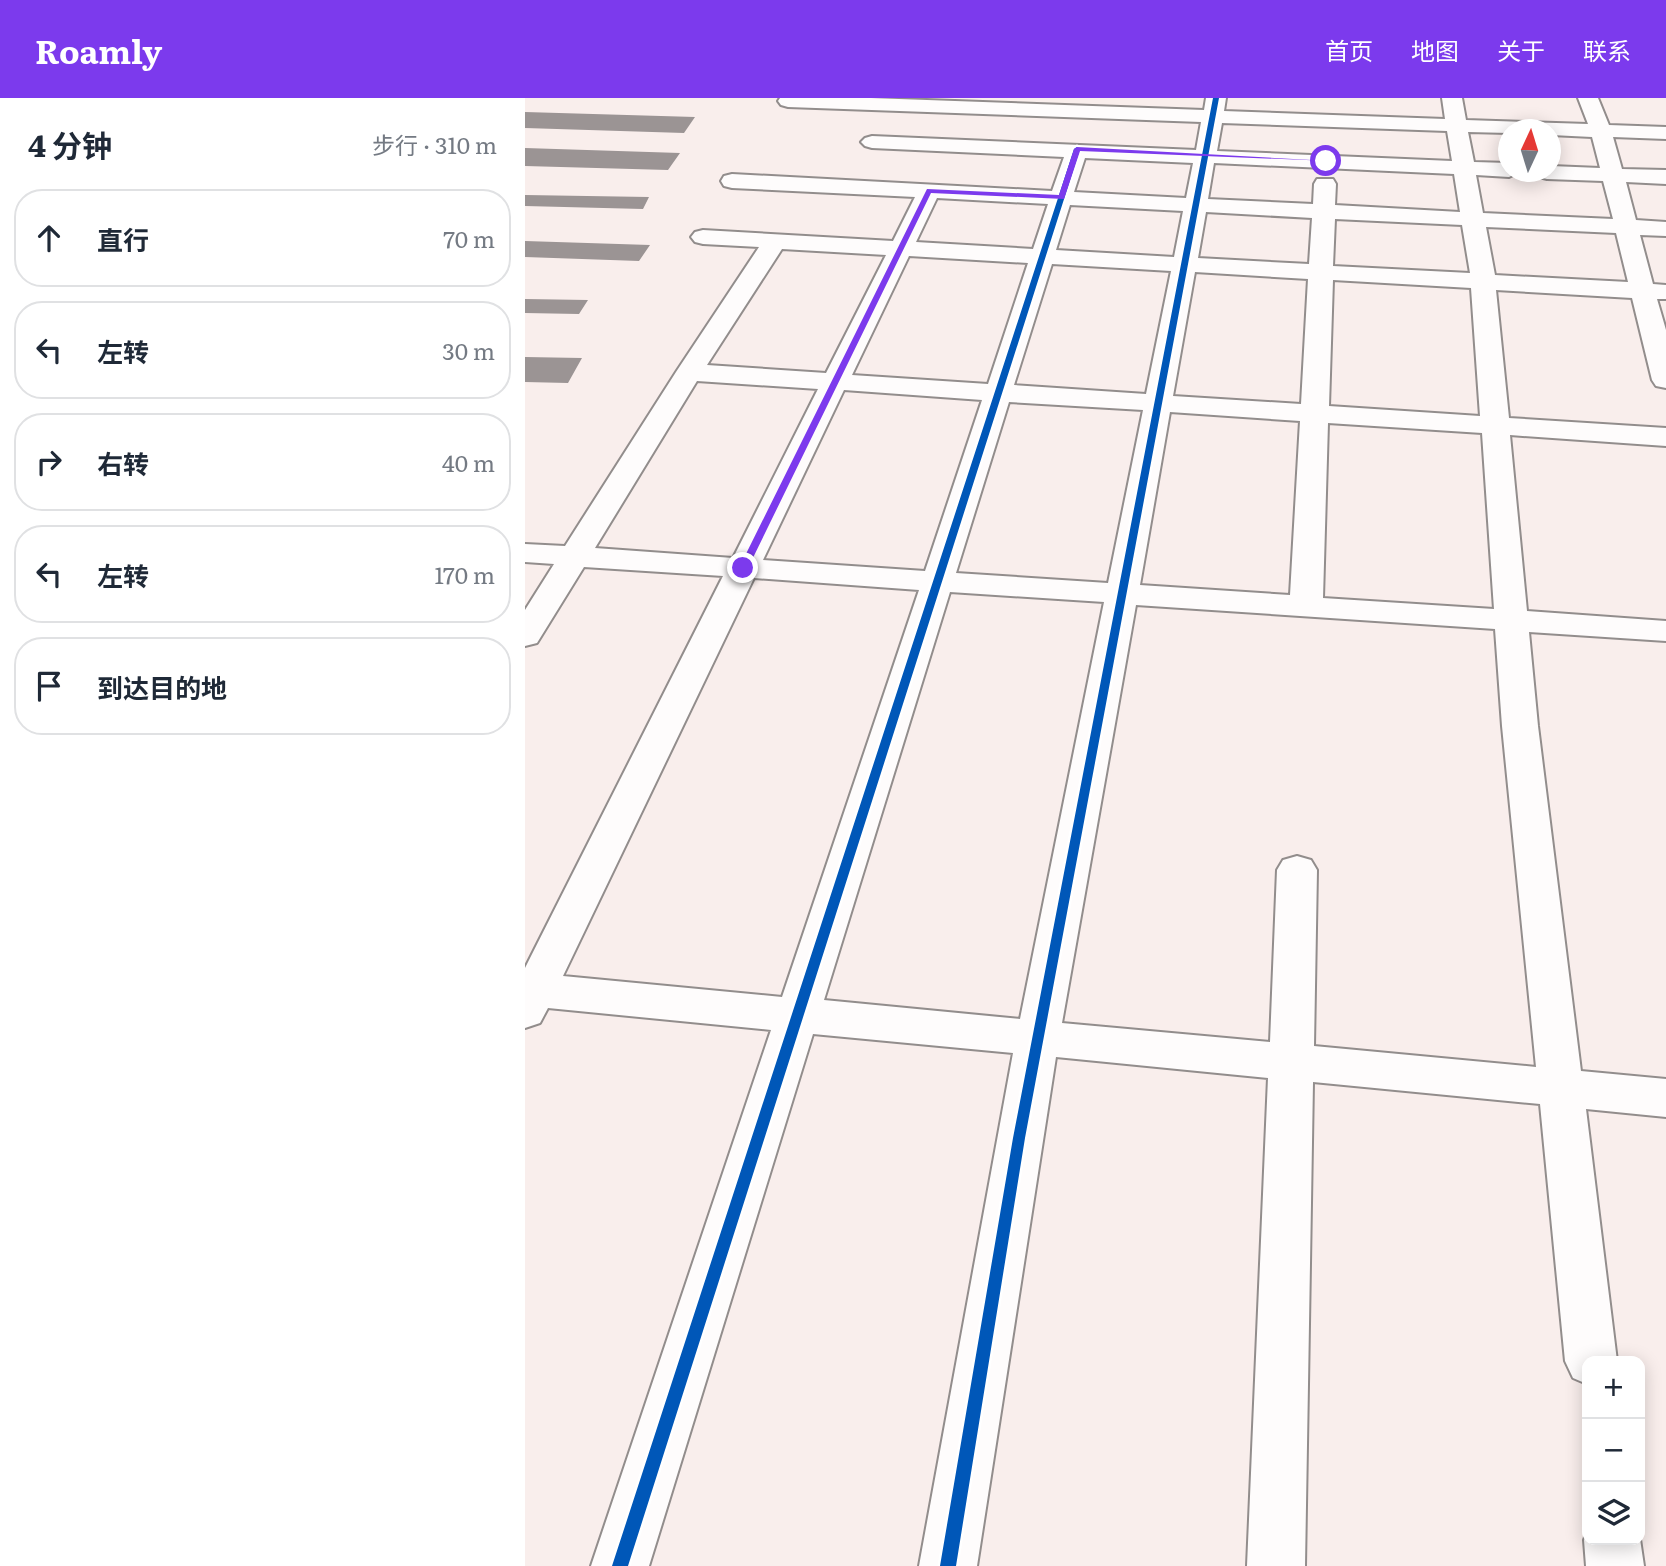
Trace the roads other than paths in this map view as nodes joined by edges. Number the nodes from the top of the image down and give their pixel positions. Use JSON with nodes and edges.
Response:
{"nodes":[{"id":1,"x":1588,"y":98,"type":"edge"},
{"id":2,"x":787,"y":101,"type":"dead end"},
{"id":3,"x":895,"y":102,"type":"edge"},
{"id":4,"x":1021,"y":104,"type":"edge"},
{"id":5,"x":1147,"y":106,"type":"edge"},
{"id":6,"x":1215,"y":107,"type":"edge"},
{"id":7,"x":1329,"y":109,"type":"edge"},
{"id":8,"x":1454,"y":112,"type":"edge"},
{"id":9,"x":1601,"y":130,"type":"junction"},
{"id":10,"x":1666,"y":133,"type":"edge"},
{"id":11,"x":872,"y":142,"type":"junction"},
{"id":12,"x":1077,"y":149,"type":"junction"},
{"id":13,"x":1205,"y":155,"type":"junction"},
{"id":14,"x":1326,"y":161,"type":"junction"},
{"id":15,"x":1464,"y":168,"type":"junction"},
{"id":16,"x":1498,"y":170,"type":"edge"},
{"id":17,"x":1561,"y":173,"type":"edge"},
{"id":18,"x":1613,"y":175,"type":"junction"},
{"id":19,"x":1666,"y":177,"type":"edge"},
{"id":20,"x":733,"y":181,"type":"dead end"},
{"id":21,"x":846,"y":186,"type":"junction"},
{"id":22,"x":929,"y":191,"type":"junction"},
{"id":23,"x":1061,"y":197,"type":"junction"},
{"id":24,"x":1195,"y":204,"type":"junction"},
{"id":25,"x":1324,"y":211,"type":"junction"},
{"id":26,"x":1472,"y":218,"type":"junction"},
{"id":27,"x":1626,"y":226,"type":"junction"},
{"id":28,"x":1666,"y":229,"type":"edge"},
{"id":29,"x":703,"y":237,"type":"dead end"},
{"id":30,"x":775,"y":241,"type":"junction"},
{"id":31,"x":901,"y":248,"type":"junction"},
{"id":32,"x":1042,"y":256,"type":"junction"},
{"id":33,"x":1184,"y":264,"type":"junction"},
{"id":34,"x":1321,"y":272,"type":"junction"},
{"id":35,"x":1483,"y":281,"type":"junction"},
{"id":36,"x":1654,"y":291,"type":"edge"},
{"id":37,"x":689,"y":372,"type":"junction"},
{"id":38,"x":1666,"y":380,"type":"edge"},
{"id":39,"x":835,"y":382,"type":"junction"},
{"id":40,"x":999,"y":393,"type":"junction"},
{"id":41,"x":1158,"y":403,"type":"junction"},
{"id":42,"x":1315,"y":414,"type":"junction"},
{"id":43,"x":1495,"y":425,"type":"junction"},
{"id":44,"x":1666,"y":437,"type":"edge"},
{"id":45,"x":525,"y":552,"type":"edge"},
{"id":46,"x":575,"y":556,"type":"junction"},
{"id":47,"x":743,"y":568,"type":"junction"},
{"id":48,"x":938,"y":581,"type":"junction"},
{"id":49,"x":1122,"y":593,"type":"junction"},
{"id":50,"x":1306,"y":606,"type":"junction"},
{"id":51,"x":1511,"y":620,"type":"junction"},
{"id":52,"x":1666,"y":631,"type":"edge"},
{"id":53,"x":525,"y":636,"type":"edge"},
{"id":54,"x":1297,"y":870,"type":"dead end"},
{"id":55,"x":528,"y":997,"type":"edge"},
{"id":56,"x":798,"y":1016,"type":"junction"},
{"id":57,"x":1038,"y":1038,"type":"junction"},
{"id":58,"x":1291,"y":1063,"type":"junction"},
{"id":59,"x":1561,"y":1088,"type":"junction"},
{"id":60,"x":1666,"y":1098,"type":"edge"},
{"id":61,"x":1590,"y":1356,"type":"edge"},
{"id":62,"x":1613,"y":1545,"type":"edge"},
{"id":63,"x":620,"y":1566,"type":"edge"},
{"id":64,"x":948,"y":1566,"type":"edge"},
{"id":65,"x":1276,"y":1566,"type":"edge"},
{"id":66,"x":1615,"y":1566,"type":"edge"}],
"edges":[{"from":1,"to":9,"type":"street"},
{"from":2,"to":3,"type":"street"},
{"from":3,"to":4,"type":"street"},
{"from":3,"to":11,"type":"street"},
{"from":4,"to":5,"type":"street"},
{"from":5,"to":6,"type":"street"},
{"from":6,"to":7,"type":"street"},
{"from":6,"to":13,"type":"street"},
{"from":7,"to":8,"type":"street"},
{"from":7,"to":14,"type":"street"},
{"from":8,"to":9,"type":"street"},
{"from":8,"to":15,"type":"street"},
{"from":9,"to":10,"type":"street"},
{"from":9,"to":18,"type":"street"},
{"from":11,"to":12,"type":"street"},
{"from":11,"to":21,"type":"street"},
{"from":12,"to":13,"type":"street"},
{"from":12,"to":23,"type":"street"},
{"from":13,"to":14,"type":"street"},
{"from":13,"to":24,"type":"street"},
{"from":14,"to":15,"type":"street"},
{"from":14,"to":25,"type":"street"},
{"from":15,"to":16,"type":"street"},
{"from":15,"to":26,"type":"street"},
{"from":17,"to":18,"type":"street"},
{"from":18,"to":19,"type":"street"},
{"from":18,"to":27,"type":"street"},
{"from":20,"to":21,"type":"street"},
{"from":21,"to":22,"type":"street"},
{"from":22,"to":23,"type":"street"},
{"from":22,"to":31,"type":"street"},
{"from":23,"to":24,"type":"street"},
{"from":23,"to":32,"type":"street"},
{"from":24,"to":25,"type":"street"},
{"from":24,"to":33,"type":"street"},
{"from":25,"to":26,"type":"street"},
{"from":25,"to":34,"type":"street"},
{"from":26,"to":27,"type":"street"},
{"from":26,"to":35,"type":"street"},
{"from":27,"to":28,"type":"street"},
{"from":27,"to":36,"type":"street"},
{"from":29,"to":30,"type":"street"},
{"from":30,"to":31,"type":"street"},
{"from":30,"to":37,"type":"street"},
{"from":31,"to":32,"type":"street"},
{"from":31,"to":39,"type":"street"},
{"from":32,"to":33,"type":"street"},
{"from":32,"to":40,"type":"street"},
{"from":33,"to":34,"type":"street"},
{"from":33,"to":41,"type":"street"},
{"from":34,"to":35,"type":"street"},
{"from":34,"to":42,"type":"street"},
{"from":35,"to":36,"type":"street"},
{"from":35,"to":43,"type":"street"},
{"from":36,"to":38,"type":"street"},
{"from":37,"to":39,"type":"street"},
{"from":37,"to":46,"type":"street"},
{"from":39,"to":40,"type":"street"},
{"from":39,"to":47,"type":"street"},
{"from":40,"to":41,"type":"street"},
{"from":40,"to":48,"type":"street"},
{"from":41,"to":42,"type":"street"},
{"from":41,"to":49,"type":"street"},
{"from":42,"to":43,"type":"street"},
{"from":42,"to":50,"type":"street"},
{"from":43,"to":44,"type":"street"},
{"from":43,"to":51,"type":"street"},
{"from":45,"to":46,"type":"street"},
{"from":46,"to":47,"type":"street"},
{"from":46,"to":53,"type":"street"},
{"from":47,"to":48,"type":"street"},
{"from":47,"to":55,"type":"street"},
{"from":48,"to":49,"type":"street"},
{"from":48,"to":56,"type":"street"},
{"from":49,"to":50,"type":"street"},
{"from":49,"to":57,"type":"street"},
{"from":50,"to":51,"type":"street"},
{"from":51,"to":52,"type":"street"},
{"from":51,"to":59,"type":"street"},
{"from":54,"to":58,"type":"street"},
{"from":55,"to":56,"type":"street"},
{"from":56,"to":57,"type":"street"},
{"from":56,"to":63,"type":"street"},
{"from":57,"to":58,"type":"street"},
{"from":57,"to":64,"type":"street"},
{"from":58,"to":59,"type":"street"},
{"from":58,"to":65,"type":"street"},
{"from":59,"to":60,"type":"street"},
{"from":59,"to":61,"type":"street"},
{"from":62,"to":66,"type":"street"}]}
